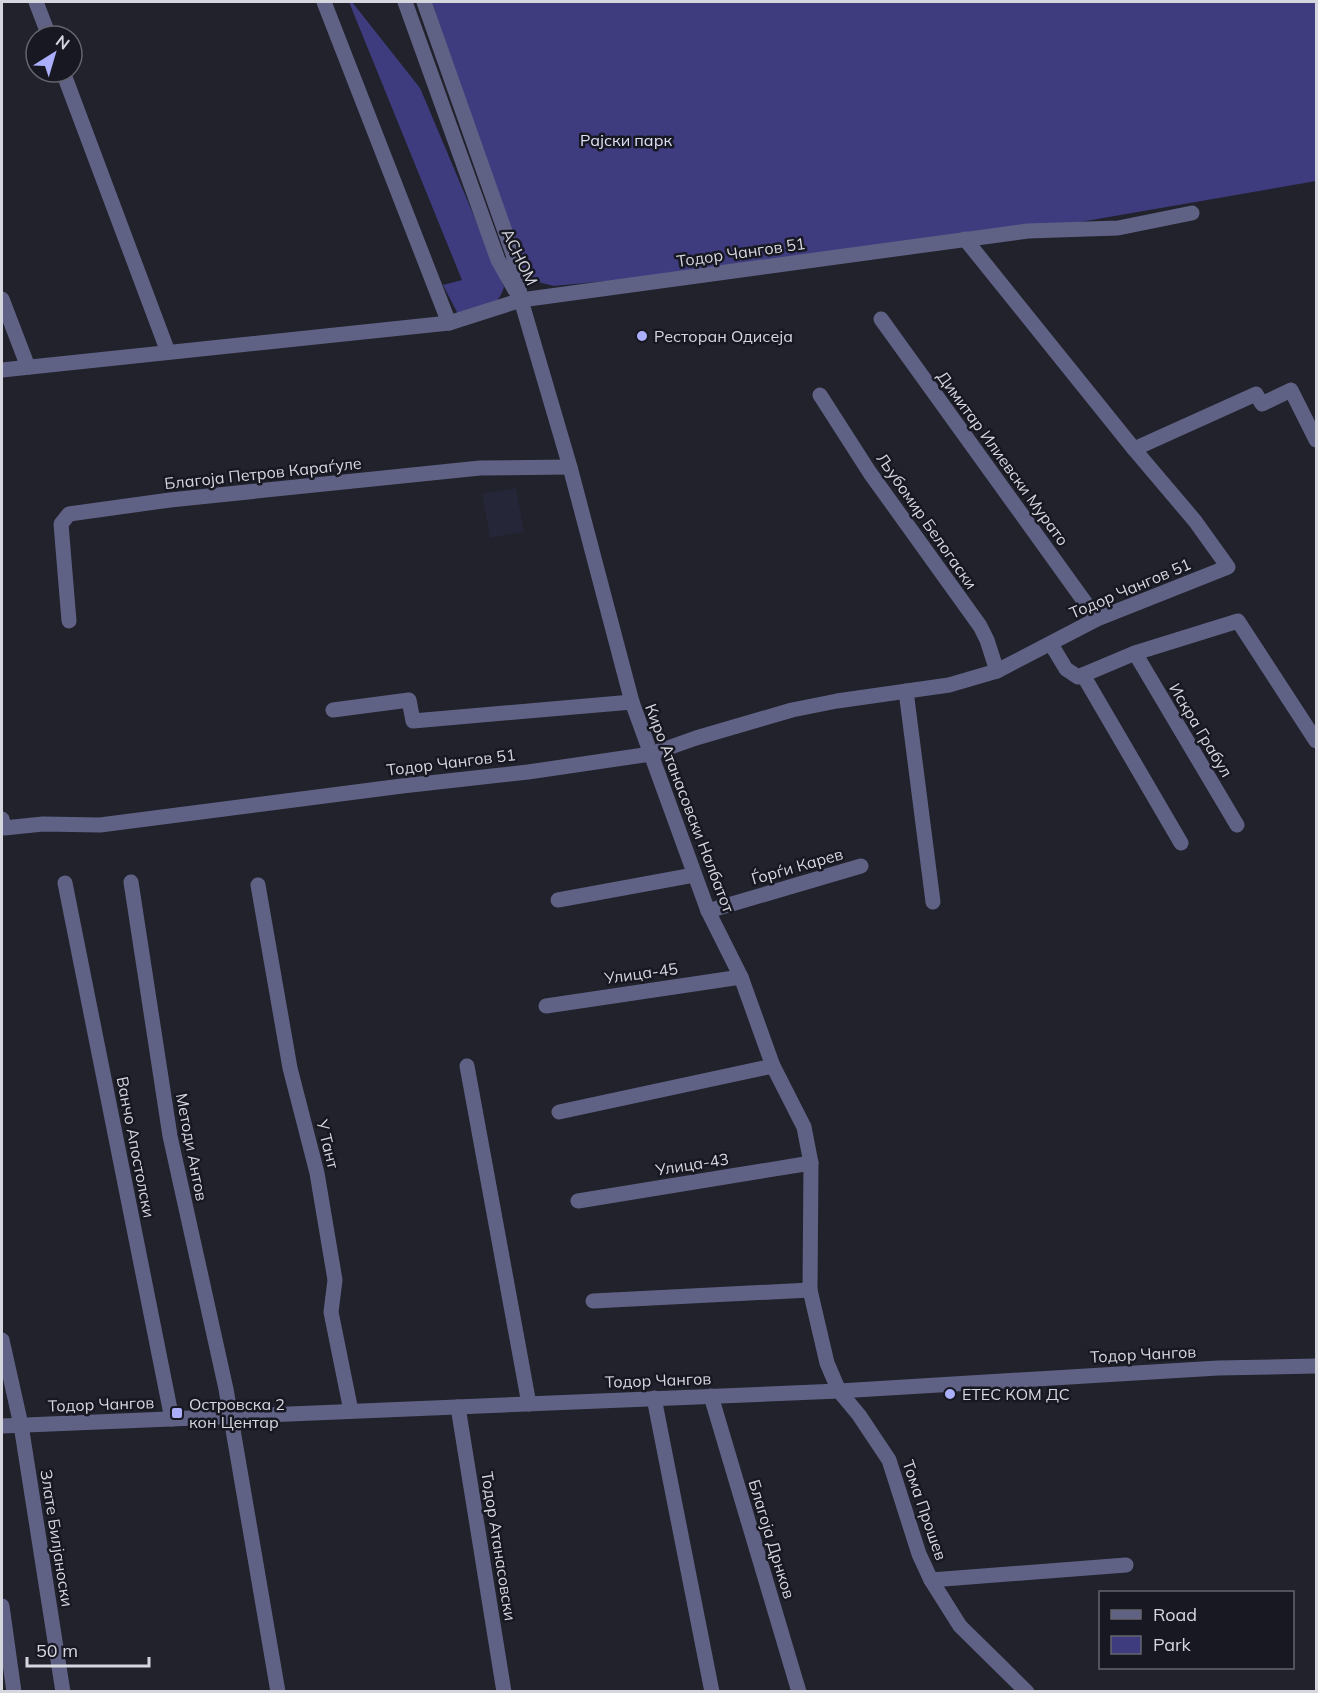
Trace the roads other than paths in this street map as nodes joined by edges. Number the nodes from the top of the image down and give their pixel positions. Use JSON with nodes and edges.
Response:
{"nodes":[{"id":1,"x":36,"y":2,"type":"edge"},
{"id":2,"x":324,"y":2,"type":"edge"},
{"id":3,"x":405,"y":2,"type":"edge"},
{"id":4,"x":424,"y":2,"type":"edge"},
{"id":5,"x":44,"y":24,"type":"edge"},
{"id":6,"x":68,"y":84,"type":"edge"},
{"id":7,"x":1192,"y":213,"type":"dead end"},
{"id":8,"x":965,"y":239,"type":"junction"},
{"id":9,"x":2,"y":299,"type":"edge"},
{"id":10,"x":521,"y":300,"type":"junction"},
{"id":11,"x":881,"y":319,"type":"dead end"},
{"id":12,"x":449,"y":323,"type":"junction"},
{"id":13,"x":168,"y":352,"type":"junction"},
{"id":14,"x":28,"y":368,"type":"junction"},
{"id":15,"x":2,"y":370,"type":"edge"},
{"id":16,"x":820,"y":395,"type":"dead end"},
{"id":17,"x":1317,"y":440,"type":"edge"},
{"id":18,"x":1134,"y":450,"type":"junction"},
{"id":19,"x":570,"y":467,"type":"junction"},
{"id":20,"x":1097,"y":619,"type":"junction"},
{"id":21,"x":69,"y":621,"type":"dead end"},
{"id":22,"x":1051,"y":644,"type":"junction"},
{"id":23,"x":1135,"y":653,"type":"junction"},
{"id":24,"x":996,"y":670,"type":"junction"},
{"id":25,"x":1083,"y":675,"type":"junction"},
{"id":26,"x":906,"y":691,"type":"junction"},
{"id":27,"x":632,"y":702,"type":"junction"},
{"id":28,"x":333,"y":710,"type":"dead end"},
{"id":29,"x":1317,"y":741,"type":"edge"},
{"id":30,"x":651,"y":754,"type":"junction"},
{"id":31,"x":2,"y":825,"type":"edge"},
{"id":32,"x":1237,"y":825,"type":"dead end"},
{"id":33,"x":1181,"y":843,"type":"dead end"},
{"id":34,"x":861,"y":866,"type":"dead end"},
{"id":35,"x":694,"y":875,"type":"junction"},
{"id":36,"x":131,"y":882,"type":"dead end"},
{"id":37,"x":65,"y":883,"type":"dead end"},
{"id":38,"x":258,"y":885,"type":"dead end"},
{"id":39,"x":558,"y":900,"type":"dead end"},
{"id":40,"x":933,"y":902,"type":"dead end"},
{"id":41,"x":708,"y":911,"type":"junction"},
{"id":42,"x":741,"y":977,"type":"junction"},
{"id":43,"x":546,"y":1006,"type":"dead end"},
{"id":44,"x":467,"y":1066,"type":"dead end"},
{"id":45,"x":773,"y":1066,"type":"junction"},
{"id":46,"x":559,"y":1112,"type":"dead end"},
{"id":47,"x":811,"y":1163,"type":"junction"},
{"id":48,"x":578,"y":1201,"type":"dead end"},
{"id":49,"x":810,"y":1290,"type":"junction"},
{"id":50,"x":593,"y":1301,"type":"dead end"},
{"id":51,"x":2,"y":1340,"type":"edge"},
{"id":52,"x":1317,"y":1366,"type":"edge"},
{"id":53,"x":839,"y":1391,"type":"junction"},
{"id":54,"x":711,"y":1396,"type":"junction"},
{"id":55,"x":654,"y":1398,"type":"junction"},
{"id":56,"x":529,"y":1404,"type":"junction"},
{"id":57,"x":458,"y":1407,"type":"junction"},
{"id":58,"x":351,"y":1411,"type":"junction"},
{"id":59,"x":230,"y":1416,"type":"junction"},
{"id":60,"x":172,"y":1419,"type":"junction"},
{"id":61,"x":21,"y":1425,"type":"junction"},
{"id":62,"x":2,"y":1426,"type":"edge"},
{"id":63,"x":1126,"y":1565,"type":"dead end"},
{"id":64,"x":931,"y":1580,"type":"junction"},
{"id":65,"x":2,"y":1606,"type":"edge"},
{"id":66,"x":14,"y":1692,"type":"edge"},
{"id":67,"x":63,"y":1692,"type":"edge"},
{"id":68,"x":278,"y":1692,"type":"edge"},
{"id":69,"x":504,"y":1692,"type":"edge"},
{"id":70,"x":712,"y":1692,"type":"edge"},
{"id":71,"x":799,"y":1692,"type":"edge"},
{"id":72,"x":1027,"y":1692,"type":"edge"}],
"edges":[{"from":1,"to":5,"type":"street"},
{"from":2,"to":12,"type":"street"},
{"from":3,"to":10,"type":"street","name":"АСНОМ"},
{"from":4,"to":10,"type":"street","name":"АСНОМ"},
{"from":6,"to":13,"type":"street"},
{"from":7,"to":8,"type":"street","name":"Тодор Чангов 51"},
{"from":8,"to":10,"type":"street","name":"Тодор Чангов 51"},
{"from":8,"to":18,"type":"street","name":"Тодор Чангов 51"},
{"from":9,"to":14,"type":"street"},
{"from":10,"to":12,"type":"street","name":"Тодор Чангов 51"},
{"from":10,"to":19,"type":"street","name":"Киро Атанасовски Налбатот"},
{"from":11,"to":20,"type":"street","name":"Димитар Илиевски Мурато"},
{"from":12,"to":13,"type":"street","name":"Тодор Чангов 51"},
{"from":13,"to":14,"type":"street","name":"Тодор Чангов 51"},
{"from":14,"to":15,"type":"street","name":"Тодор Чангов 51"},
{"from":16,"to":24,"type":"street","name":"Љубомир Белогаски"},
{"from":17,"to":18,"type":"street"},
{"from":18,"to":20,"type":"street","name":"Тодор Чангов 51"},
{"from":19,"to":21,"type":"street","name":"Благоја Петров Караѓуле"},
{"from":19,"to":27,"type":"street","name":"Киро Атанасовски Налбатот"},
{"from":20,"to":22,"type":"street","name":"Тодор Чангов 51"},
{"from":22,"to":24,"type":"street","name":"Тодор Чангов 51"},
{"from":22,"to":25,"type":"street"},
{"from":23,"to":25,"type":"street"},
{"from":23,"to":29,"type":"street"},
{"from":23,"to":32,"type":"street","name":"Искра Грабул"},
{"from":24,"to":26,"type":"street","name":"Тодор Чангов 51"},
{"from":25,"to":33,"type":"street"},
{"from":26,"to":30,"type":"street","name":"Тодор Чангов 51"},
{"from":26,"to":40,"type":"street"},
{"from":27,"to":28,"type":"street"},
{"from":27,"to":30,"type":"street","name":"Киро Атанасовски Налбатот"},
{"from":30,"to":31,"type":"street","name":"Тодор Чангов 51"},
{"from":30,"to":35,"type":"street","name":"Киро Атанасовски Налбатот"},
{"from":34,"to":41,"type":"street","name":"Ѓорѓи Карев"},
{"from":35,"to":39,"type":"street"},
{"from":35,"to":41,"type":"street","name":"Киро Атанасовски Налбатот"},
{"from":36,"to":59,"type":"street","name":"Методи Антов"},
{"from":37,"to":60,"type":"street","name":"Ванчо Апостолски"},
{"from":38,"to":58,"type":"street","name":"У Тант"},
{"from":41,"to":42,"type":"street","name":"Киро Атанасовски Налбатот"},
{"from":42,"to":43,"type":"street","name":"Улица-45"},
{"from":42,"to":45,"type":"street","name":"Киро Атанасовски Налбатот"},
{"from":44,"to":56,"type":"street"},
{"from":45,"to":46,"type":"street"},
{"from":45,"to":47,"type":"street","name":"Киро Атанасовски Налбатот"},
{"from":47,"to":48,"type":"street","name":"Улица-43"},
{"from":47,"to":49,"type":"street","name":"Киро Атанасовски Налбатот"},
{"from":49,"to":50,"type":"street"},
{"from":49,"to":53,"type":"street","name":"Киро Атанасовски Налбатот"},
{"from":51,"to":61,"type":"street","name":"Злате Билјаноски"},
{"from":52,"to":53,"type":"street","name":"Тодор Чангов"},
{"from":53,"to":54,"type":"street","name":"Тодор Чангов"},
{"from":53,"to":64,"type":"street","name":"Тома Прошев"},
{"from":54,"to":55,"type":"street","name":"Тодор Чангов"},
{"from":54,"to":71,"type":"street","name":"Благоја Дрнков"},
{"from":55,"to":56,"type":"street","name":"Тодор Чангов"},
{"from":55,"to":70,"type":"street"},
{"from":56,"to":57,"type":"street","name":"Тодор Чангов"},
{"from":57,"to":58,"type":"street","name":"Тодор Чангов"},
{"from":57,"to":69,"type":"street","name":"Тодор Атанасовски"},
{"from":58,"to":59,"type":"street","name":"Тодор Чангов"},
{"from":59,"to":60,"type":"street","name":"Тодор Чангов"},
{"from":59,"to":68,"type":"street"},
{"from":60,"to":61,"type":"street","name":"Тодор Чангов"},
{"from":61,"to":62,"type":"street","name":"Тодор Чангов"},
{"from":61,"to":67,"type":"street","name":"Злате Билјаноски"},
{"from":63,"to":64,"type":"street"},
{"from":64,"to":72,"type":"street","name":"Тома Прошев"},
{"from":65,"to":66,"type":"street"}]}
